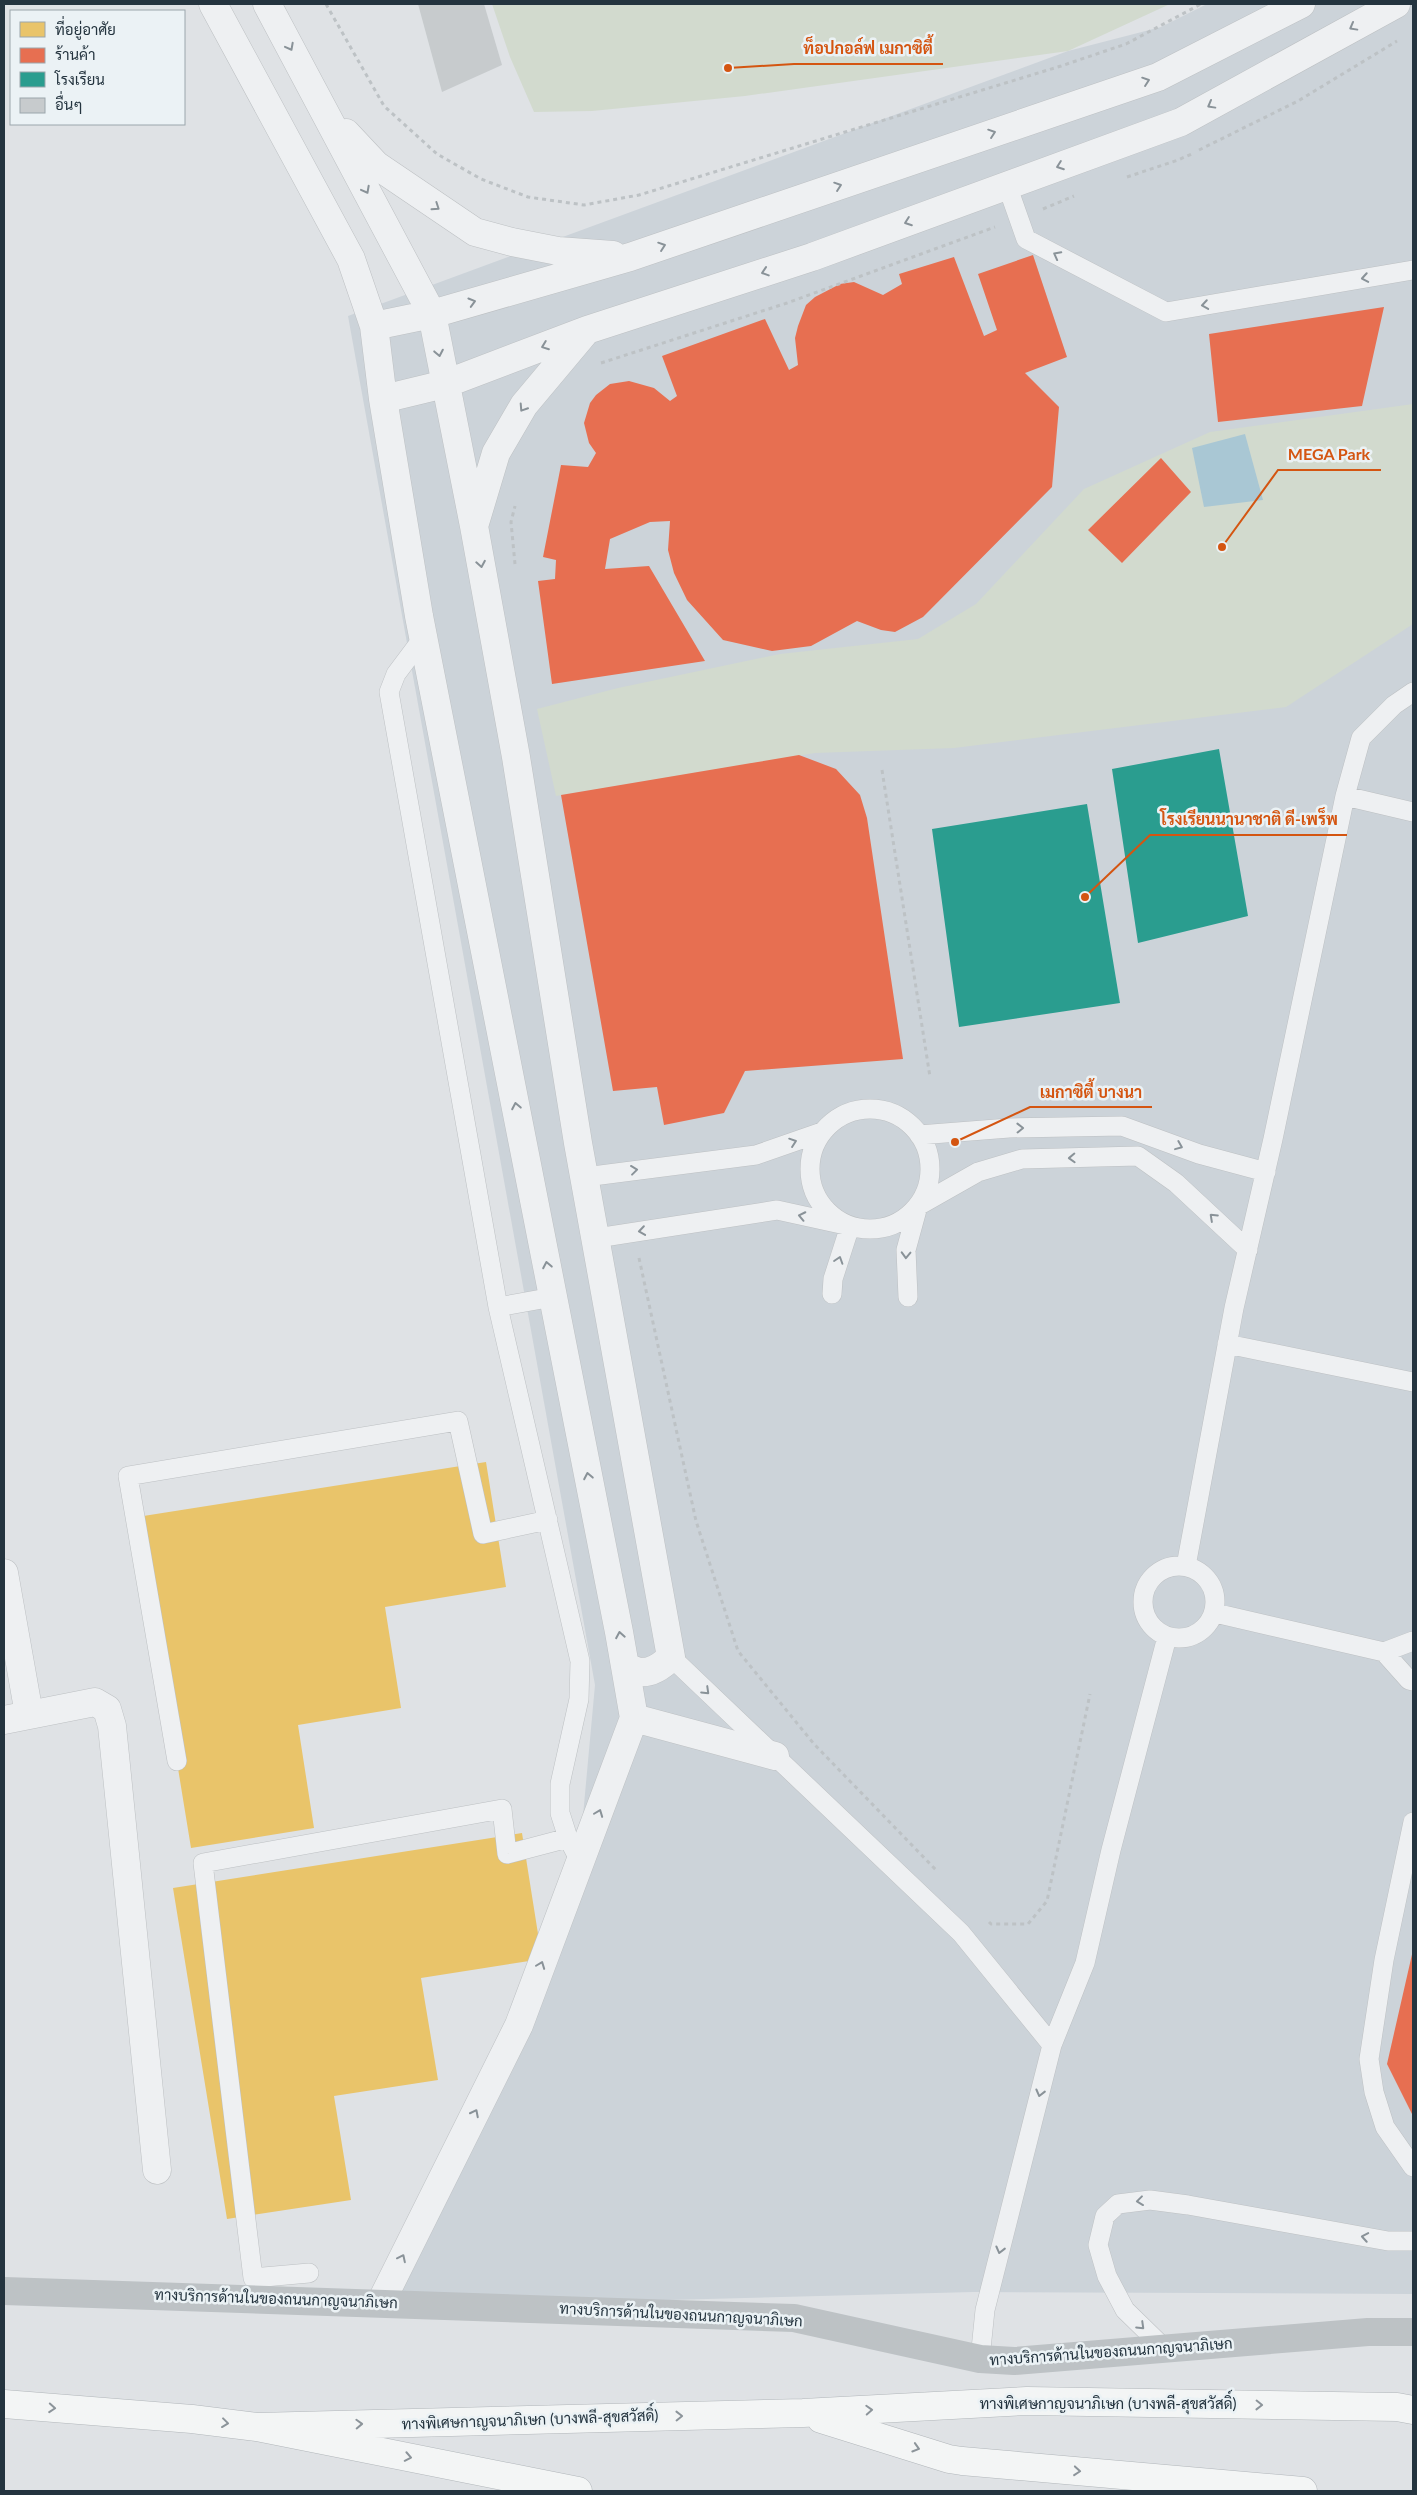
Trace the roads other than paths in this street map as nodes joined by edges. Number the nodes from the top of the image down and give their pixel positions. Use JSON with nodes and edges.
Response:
{"nodes":[{"id":1,"x":213,"y":4,"type":"edge"},
{"id":2,"x":267,"y":4,"type":"edge"},
{"id":3,"x":1301,"y":4,"type":"edge"},
{"id":4,"x":1396,"y":4,"type":"edge"},
{"id":5,"x":321,"y":106,"type":"junction"},
{"id":6,"x":1007,"y":185,"type":"junction"},
{"id":7,"x":630,"y":257,"type":"junction"},
{"id":8,"x":1413,"y":270,"type":"edge"},
{"id":9,"x":432,"y":314,"type":"junction"},
{"id":10,"x":374,"y":326,"type":"junction"},
{"id":11,"x":587,"y":330,"type":"junction"},
{"id":12,"x":445,"y":384,"type":"junction"},
{"id":13,"x":383,"y":399,"type":"junction"},
{"id":14,"x":474,"y":526,"type":"junction"},
{"id":15,"x":423,"y":638,"type":"junction"},
{"id":16,"x":1413,"y":692,"type":"edge"},
{"id":17,"x":1345,"y":796,"type":"junction"},
{"id":18,"x":1413,"y":812,"type":"edge"},
{"id":19,"x":822,"y":1132,"type":"junction"},
{"id":20,"x":920,"y":1135,"type":"junction"},
{"id":21,"x":1266,"y":1172,"type":"junction"},
{"id":22,"x":585,"y":1177,"type":"junction"},
{"id":23,"x":918,"y":1206,"type":"junction"},
{"id":24,"x":850,"y":1226,"type":"junction"},
{"id":25,"x":597,"y":1238,"type":"junction"},
{"id":26,"x":1248,"y":1250,"type":"junction"},
{"id":27,"x":832,"y":1294,"type":"dead end"},
{"id":28,"x":553,"y":1297,"type":"junction"},
{"id":29,"x":908,"y":1297,"type":"dead end"},
{"id":30,"x":498,"y":1307,"type":"junction"},
{"id":31,"x":1227,"y":1344,"type":"junction"},
{"id":32,"x":1413,"y":1382,"type":"edge"},
{"id":33,"x":548,"y":1520,"type":"junction"},
{"id":34,"x":1186,"y":1566,"type":"junction"},
{"id":35,"x":4,"y":1573,"type":"edge"},
{"id":36,"x":1215,"y":1613,"type":"junction"},
{"id":37,"x":1167,"y":1637,"type":"junction"},
{"id":38,"x":1413,"y":1641,"type":"edge"},
{"id":39,"x":1384,"y":1652,"type":"junction"},
{"id":40,"x":671,"y":1657,"type":"junction"},
{"id":41,"x":625,"y":1664,"type":"junction"},
{"id":42,"x":1413,"y":1681,"type":"edge"},
{"id":43,"x":16,"y":1717,"type":"edge"},
{"id":44,"x":634,"y":1718,"type":"junction"},
{"id":45,"x":775,"y":1756,"type":"junction"},
{"id":46,"x":177,"y":1761,"type":"dead end"},
{"id":47,"x":1413,"y":1822,"type":"edge"},
{"id":48,"x":574,"y":1850,"type":"junction"},
{"id":49,"x":1052,"y":2045,"type":"junction"},
{"id":50,"x":1413,"y":2167,"type":"edge"},
{"id":51,"x":158,"y":2170,"type":"dead end"},
{"id":52,"x":1413,"y":2241,"type":"edge"},
{"id":53,"x":309,"y":2272,"type":"dead end"},
{"id":54,"x":4,"y":2291,"type":"edge"},
{"id":55,"x":381,"y":2302,"type":"junction"},
{"id":56,"x":1413,"y":2332,"type":"edge"},
{"id":57,"x":1165,"y":2349,"type":"junction"},
{"id":58,"x":980,"y":2359,"type":"junction"},
{"id":59,"x":4,"y":2404,"type":"edge"},
{"id":60,"x":1408,"y":2407,"type":"edge"},
{"id":61,"x":803,"y":2413,"type":"junction"},
{"id":62,"x":258,"y":2427,"type":"junction"},
{"id":63,"x":578,"y":2491,"type":"edge"},
{"id":64,"x":1303,"y":2491,"type":"edge"}],
"edges":[{"from":1,"to":10,"type":"street"},
{"from":2,"to":5,"type":"street","one_way":true},
{"from":7,"to":3,"type":"street","one_way":true},
{"from":4,"to":6,"type":"street","one_way":true},
{"from":5,"to":7,"type":"street","one_way":true},
{"from":5,"to":9,"type":"street","one_way":true},
{"from":8,"to":6,"type":"lane","one_way":true},
{"from":6,"to":11,"type":"street","one_way":true},
{"from":9,"to":7,"type":"street","one_way":true},
{"from":9,"to":10,"type":"street"},
{"from":9,"to":12,"type":"street","one_way":true},
{"from":10,"to":13,"type":"street"},
{"from":11,"to":12,"type":"street","one_way":true},
{"from":11,"to":14,"type":"street","one_way":true},
{"from":12,"to":13,"type":"street"},
{"from":12,"to":14,"type":"street"},
{"from":13,"to":15,"type":"street"},
{"from":14,"to":22,"type":"street","one_way":true},
{"from":28,"to":15,"type":"street","one_way":true},
{"from":15,"to":30,"type":"lane"},
{"from":16,"to":17,"type":"lane"},
{"from":17,"to":18,"type":"lane"},
{"from":17,"to":21,"type":"lane"},
{"from":19,"to":20,"type":"lane"},
{"from":22,"to":19,"type":"lane","one_way":true},
{"from":19,"to":24,"type":"lane"},
{"from":20,"to":21,"type":"lane","one_way":true},
{"from":20,"to":23,"type":"lane"},
{"from":21,"to":26,"type":"lane"},
{"from":22,"to":25,"type":"street"},
{"from":23,"to":24,"type":"lane"},
{"from":26,"to":23,"type":"lane","one_way":true},
{"from":23,"to":29,"type":"lane","one_way":true},
{"from":24,"to":25,"type":"lane","one_way":true},
{"from":27,"to":24,"type":"lane","one_way":true},
{"from":25,"to":40,"type":"street"},
{"from":26,"to":31,"type":"lane"},
{"from":28,"to":30,"type":"lane"},
{"from":41,"to":28,"type":"street","one_way":true},
{"from":30,"to":33,"type":"lane"},
{"from":31,"to":32,"type":"lane"},
{"from":31,"to":34,"type":"lane"},
{"from":33,"to":46,"type":"lane"},
{"from":33,"to":48,"type":"lane"},
{"from":34,"to":36,"type":"lane"},
{"from":34,"to":37,"type":"lane"},
{"from":35,"to":43,"type":"street"},
{"from":36,"to":37,"type":"lane"},
{"from":36,"to":39,"type":"lane"},
{"from":37,"to":49,"type":"lane"},
{"from":38,"to":39,"type":"lane"},
{"from":39,"to":42,"type":"lane"},
{"from":40,"to":41,"type":"street"},
{"from":40,"to":45,"type":"lane","one_way":true},
{"from":41,"to":44,"type":"street"},
{"from":43,"to":51,"type":"street"},
{"from":44,"to":45,"type":"street"},
{"from":48,"to":44,"type":"street","one_way":true},
{"from":45,"to":49,"type":"lane"},
{"from":47,"to":50,"type":"lane"},
{"from":48,"to":53,"type":"lane"},
{"from":55,"to":48,"type":"street","one_way":true},
{"from":49,"to":58,"type":"lane","one_way":true},
{"from":52,"to":57,"type":"lane","one_way":true},
{"from":54,"to":55,"type":"main road","name":"ทางบริการด้านในของถนนกาญจนาภิเษก"},
{"from":55,"to":58,"type":"main road","name":"ทางบริการด้านในของถนนกาญจนาภิเษก"},
{"from":56,"to":57,"type":"main road","name":"ทางบริการด้านในของถนนกาญจนาภิเษก"},
{"from":57,"to":58,"type":"main road","name":"ทางบริการด้านในของถนนกาญจนาภิเษก"},
{"from":59,"to":62,"type":"highway","name":"ทางพิเศษกาญจนาภิเษก (บางพลี-สุขสวัสดิ์)","one_way":true},
{"from":61,"to":60,"type":"highway","name":"ทางพิเศษกาญจนาภิเษก (บางพลี-สุขสวัสดิ์)","one_way":true},
{"from":62,"to":61,"type":"highway","name":"ทางพิเศษกาญจนาภิเษก (บางพลี-สุขสวัสดิ์)","one_way":true},
{"from":61,"to":64,"type":"highway","name":"ทางพิเศษกาญจนาภิเษก (บางพลี-สุขสวัสดิ์)","one_way":true},
{"from":62,"to":63,"type":"highway","name":"ทางพิเศษกาญจนาภิเษก (บางพลี-สุขสวัสดิ์)","one_way":true}]}
